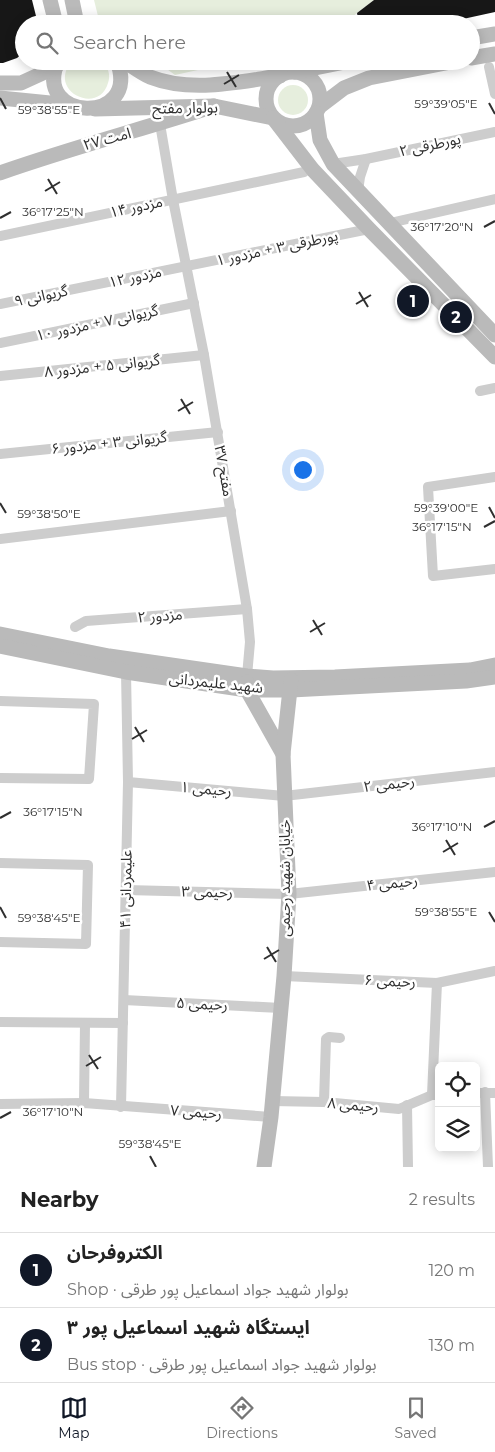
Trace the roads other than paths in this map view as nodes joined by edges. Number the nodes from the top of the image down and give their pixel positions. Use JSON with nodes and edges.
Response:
{"nodes":[{"id":1,"x":50,"y":0,"type":"edge"},
{"id":2,"x":72,"y":0,"type":"edge"},
{"id":3,"x":54,"y":15,"type":"edge"},
{"id":4,"x":75,"y":15,"type":"edge"},
{"id":5,"x":495,"y":34,"type":"edge"},
{"id":6,"x":480,"y":36,"type":"edge"},
{"id":7,"x":492,"y":60,"type":"edge"},
{"id":8,"x":45,"y":70,"type":"edge"},
{"id":9,"x":56,"y":70,"type":"edge"},
{"id":10,"x":119,"y":70,"type":"edge"},
{"id":11,"x":138,"y":70,"type":"edge"},
{"id":12,"x":306,"y":70,"type":"edge"},
{"id":13,"x":410,"y":70,"type":"edge"},
{"id":14,"x":286,"y":74,"type":"junction"},
{"id":15,"x":0,"y":83,"type":"edge"},
{"id":16,"x":495,"y":94,"type":"edge"},
{"id":17,"x":0,"y":98,"type":"edge"},
{"id":18,"x":70,"y":105,"type":"junction"},
{"id":19,"x":214,"y":106,"type":"junction"},
{"id":20,"x":95,"y":109,"type":"junction"},
{"id":21,"x":317,"y":110,"type":"junction"},
{"id":22,"x":273,"y":118,"type":"junction"},
{"id":23,"x":160,"y":124,"type":"junction"},
{"id":24,"x":495,"y":132,"type":"edge"},
{"id":25,"x":366,"y":159,"type":"junction"},
{"id":26,"x":333,"y":164,"type":"junction"},
{"id":27,"x":304,"y":172,"type":"dead end"},
{"id":28,"x":0,"y":173,"type":"edge"},
{"id":29,"x":358,"y":191,"type":"junction"},
{"id":30,"x":495,"y":199,"type":"edge"},
{"id":31,"x":173,"y":200,"type":"junction"},
{"id":32,"x":390,"y":223,"type":"junction"},
{"id":33,"x":369,"y":229,"type":"junction"},
{"id":34,"x":0,"y":236,"type":"edge"},
{"id":35,"x":186,"y":266,"type":"junction"},
{"id":36,"x":83,"y":287,"type":"joint"},
{"id":37,"x":194,"y":303,"type":"junction"},
{"id":38,"x":0,"y":304,"type":"edge"},
{"id":39,"x":495,"y":335,"type":"edge"},
{"id":40,"x":0,"y":343,"type":"edge"},
{"id":41,"x":204,"y":355,"type":"junction"},
{"id":42,"x":495,"y":357,"type":"edge"},
{"id":43,"x":0,"y":376,"type":"edge"},
{"id":44,"x":495,"y":388,"type":"edge"},
{"id":45,"x":480,"y":391,"type":"dead end"},
{"id":46,"x":218,"y":432,"type":"junction"},
{"id":47,"x":0,"y":454,"type":"edge"},
{"id":48,"x":495,"y":477,"type":"edge"},
{"id":49,"x":231,"y":511,"type":"junction"},
{"id":50,"x":0,"y":540,"type":"edge"},
{"id":51,"x":495,"y":569,"type":"edge"},
{"id":52,"x":247,"y":609,"type":"junction"},
{"id":53,"x":75,"y":627,"type":"dead end"},
{"id":54,"x":0,"y":634,"type":"edge"},
{"id":55,"x":0,"y":646,"type":"edge"},
{"id":56,"x":128,"y":665,"type":"junction"},
{"id":57,"x":495,"y":665,"type":"edge"},
{"id":58,"x":495,"y":677,"type":"edge"},
{"id":59,"x":247,"y":683,"type":"junction"},
{"id":60,"x":291,"y":684,"type":"junction"},
{"id":61,"x":0,"y":701,"type":"edge"},
{"id":62,"x":283,"y":754,"type":"junction"},
{"id":63,"x":495,"y":772,"type":"edge"},
{"id":64,"x":0,"y":778,"type":"edge"},
{"id":65,"x":128,"y":782,"type":"junction"},
{"id":66,"x":284,"y":796,"type":"junction"},
{"id":67,"x":0,"y":863,"type":"edge"},
{"id":68,"x":495,"y":872,"type":"edge"},
{"id":69,"x":126,"y":890,"type":"junction"},
{"id":70,"x":288,"y":894,"type":"junction"},
{"id":71,"x":0,"y":942,"type":"edge"},
{"id":72,"x":495,"y":972,"type":"edge"},
{"id":73,"x":284,"y":976,"type":"junction"},
{"id":74,"x":437,"y":983,"type":"junction"},
{"id":75,"x":124,"y":1000,"type":"junction"},
{"id":76,"x":282,"y":1008,"type":"junction"},
{"id":77,"x":0,"y":1022,"type":"edge"},
{"id":78,"x":85,"y":1023,"type":"junction"},
{"id":79,"x":123,"y":1023,"type":"junction"},
{"id":80,"x":340,"y":1038,"type":"dead end"},
{"id":81,"x":436,"y":1062,"type":"edge"},
{"id":82,"x":485,"y":1093,"type":"edge"},
{"id":83,"x":435,"y":1095,"type":"edge"},
{"id":84,"x":272,"y":1101,"type":"junction"},
{"id":85,"x":324,"y":1102,"type":"junction"},
{"id":86,"x":0,"y":1104,"type":"edge"},
{"id":87,"x":84,"y":1104,"type":"junction"},
{"id":88,"x":407,"y":1105,"type":"junction"},
{"id":89,"x":121,"y":1107,"type":"junction"},
{"id":90,"x":271,"y":1117,"type":"junction"},
{"id":91,"x":264,"y":1167,"type":"edge"},
{"id":92,"x":408,"y":1167,"type":"edge"},
{"id":93,"x":488,"y":1167,"type":"edge"}],
"edges":[{"from":1,"to":3,"type":"main road"},
{"from":2,"to":4,"type":"main road"},
{"from":5,"to":6,"type":"main road"},
{"from":7,"to":16,"type":"street"},
{"from":8,"to":15,"type":"main road"},
{"from":9,"to":18,"type":"main road"},
{"from":10,"to":20,"type":"main road"},
{"from":11,"to":14,"type":"main road","name":"بولوار مفتح"},
{"from":12,"to":14,"type":"main road","name":"بولوار مفتح"},
{"from":13,"to":21,"type":"main road"},
{"from":14,"to":21,"type":"main road"},
{"from":14,"to":22,"type":"main road"},
{"from":17,"to":18,"type":"main road","name":"بولوار مفتح"},
{"from":18,"to":20,"type":"main road","name":"بولوار مفتح"},
{"from":19,"to":20,"type":"main road","name":"بولوار مفتح"},
{"from":19,"to":22,"type":"main road","name":"بولوار مفتح"},
{"from":19,"to":23,"type":"main road","name":"امت ۲۷"},
{"from":21,"to":22,"type":"main road"},
{"from":21,"to":26,"type":"main road"},
{"from":22,"to":33,"type":"main road"},
{"from":23,"to":28,"type":"main road","name":"امت ۲۷"},
{"from":23,"to":31,"type":"street","name":"مفتح ۳۷"},
{"from":24,"to":25,"type":"street","name":"پورطرقی ۲"},
{"from":25,"to":26,"type":"street","name":"پورطرقی ۲"},
{"from":25,"to":29,"type":"street"},
{"from":26,"to":29,"type":"main road"},
{"from":27,"to":31,"type":"street","name":"مزدور ۱۴"},
{"from":29,"to":32,"type":"main road"},
{"from":30,"to":32,"type":"street"},
{"from":31,"to":34,"type":"street","name":"مزدور ۱۴"},
{"from":31,"to":35,"type":"street","name":"مفتح ۳۷"},
{"from":32,"to":39,"type":"main road"},
{"from":33,"to":35,"type":"street","name":"پورطرقی ۳ + مزدور ۱"},
{"from":33,"to":42,"type":"main road"},
{"from":35,"to":36,"type":"street","name":"مزدور ۱۲"},
{"from":35,"to":37,"type":"street","name":"مفتح ۳۷"},
{"from":36,"to":38,"type":"street","name":"گریوانی ۹"},
{"from":37,"to":40,"type":"street","name":"گریوانی ۷ + مزدور ۱۰"},
{"from":37,"to":41,"type":"street","name":"مفتح ۳۷"},
{"from":41,"to":43,"type":"street","name":"گریوانی ۵ + مزدور ۸"},
{"from":41,"to":46,"type":"street","name":"مفتح ۳۷"},
{"from":44,"to":45,"type":"street"},
{"from":46,"to":47,"type":"street","name":"گریوانی ۳ + مزدور ۶"},
{"from":46,"to":49,"type":"street","name":"مفتح ۳۷"},
{"from":48,"to":51,"type":"street"},
{"from":49,"to":50,"type":"street"},
{"from":49,"to":52,"type":"street","name":"مفتح ۳۷"},
{"from":52,"to":53,"type":"street","name":"مزدور ۲"},
{"from":52,"to":59,"type":"street","name":"مفتح ۳۷"},
{"from":54,"to":56,"type":"main road","name":"شهید علیمردانی"},
{"from":55,"to":56,"type":"main road","name":"شهید علیمردانی"},
{"from":56,"to":59,"type":"main road","name":"شهید علیمردانی"},
{"from":56,"to":65,"type":"street","name":"علیمردانی ۴۱"},
{"from":57,"to":60,"type":"main road","name":"شهید علیمردانی"},
{"from":58,"to":60,"type":"main road","name":"شهید علیمردانی"},
{"from":59,"to":60,"type":"main road","name":"شهید علیمردانی"},
{"from":59,"to":62,"type":"main road"},
{"from":60,"to":62,"type":"main road","name":"خیابان شهید رحیمی"},
{"from":61,"to":64,"type":"street"},
{"from":62,"to":66,"type":"main road","name":"خیابان شهید رحیمی"},
{"from":63,"to":66,"type":"street","name":"رحیمی ۲"},
{"from":65,"to":66,"type":"street","name":"رحیمی ۱"},
{"from":65,"to":69,"type":"street","name":"علیمردانی ۴۱"},
{"from":66,"to":70,"type":"main road","name":"خیابان شهید رحیمی"},
{"from":67,"to":71,"type":"street"},
{"from":68,"to":70,"type":"street","name":"رحیمی ۴"},
{"from":69,"to":70,"type":"street","name":"رحیمی ۳"},
{"from":69,"to":75,"type":"street","name":"علیمردانی ۴۱"},
{"from":70,"to":73,"type":"main road","name":"خیابان شهید رحیمی"},
{"from":72,"to":74,"type":"street","name":"رحیمی ۶"},
{"from":73,"to":74,"type":"street","name":"رحیمی ۶"},
{"from":73,"to":76,"type":"main road","name":"خیابان شهید رحیمی"},
{"from":74,"to":81,"type":"street"},
{"from":75,"to":76,"type":"street","name":"رحیمی ۵"},
{"from":75,"to":79,"type":"street","name":"علیمردانی ۴۱"},
{"from":76,"to":84,"type":"main road","name":"خیابان شهید رحیمی"},
{"from":77,"to":78,"type":"street"},
{"from":78,"to":79,"type":"street"},
{"from":78,"to":87,"type":"street"},
{"from":79,"to":89,"type":"street","name":"علیمردانی ۴۱"},
{"from":80,"to":85,"type":"street"},
{"from":82,"to":93,"type":"street"},
{"from":83,"to":88,"type":"street","name":"رحیمی ۸"},
{"from":84,"to":85,"type":"street","name":"رحیمی ۸"},
{"from":84,"to":90,"type":"main road","name":"خیابان شهید رحیمی"},
{"from":85,"to":88,"type":"street","name":"رحیمی ۸"},
{"from":86,"to":87,"type":"street","name":"رحیمی ۷"},
{"from":87,"to":89,"type":"street","name":"رحیمی ۷"},
{"from":88,"to":92,"type":"street"},
{"from":89,"to":90,"type":"street","name":"رحیمی ۷"},
{"from":90,"to":91,"type":"main road","name":"خیابان شهید رحیمی"}]}
